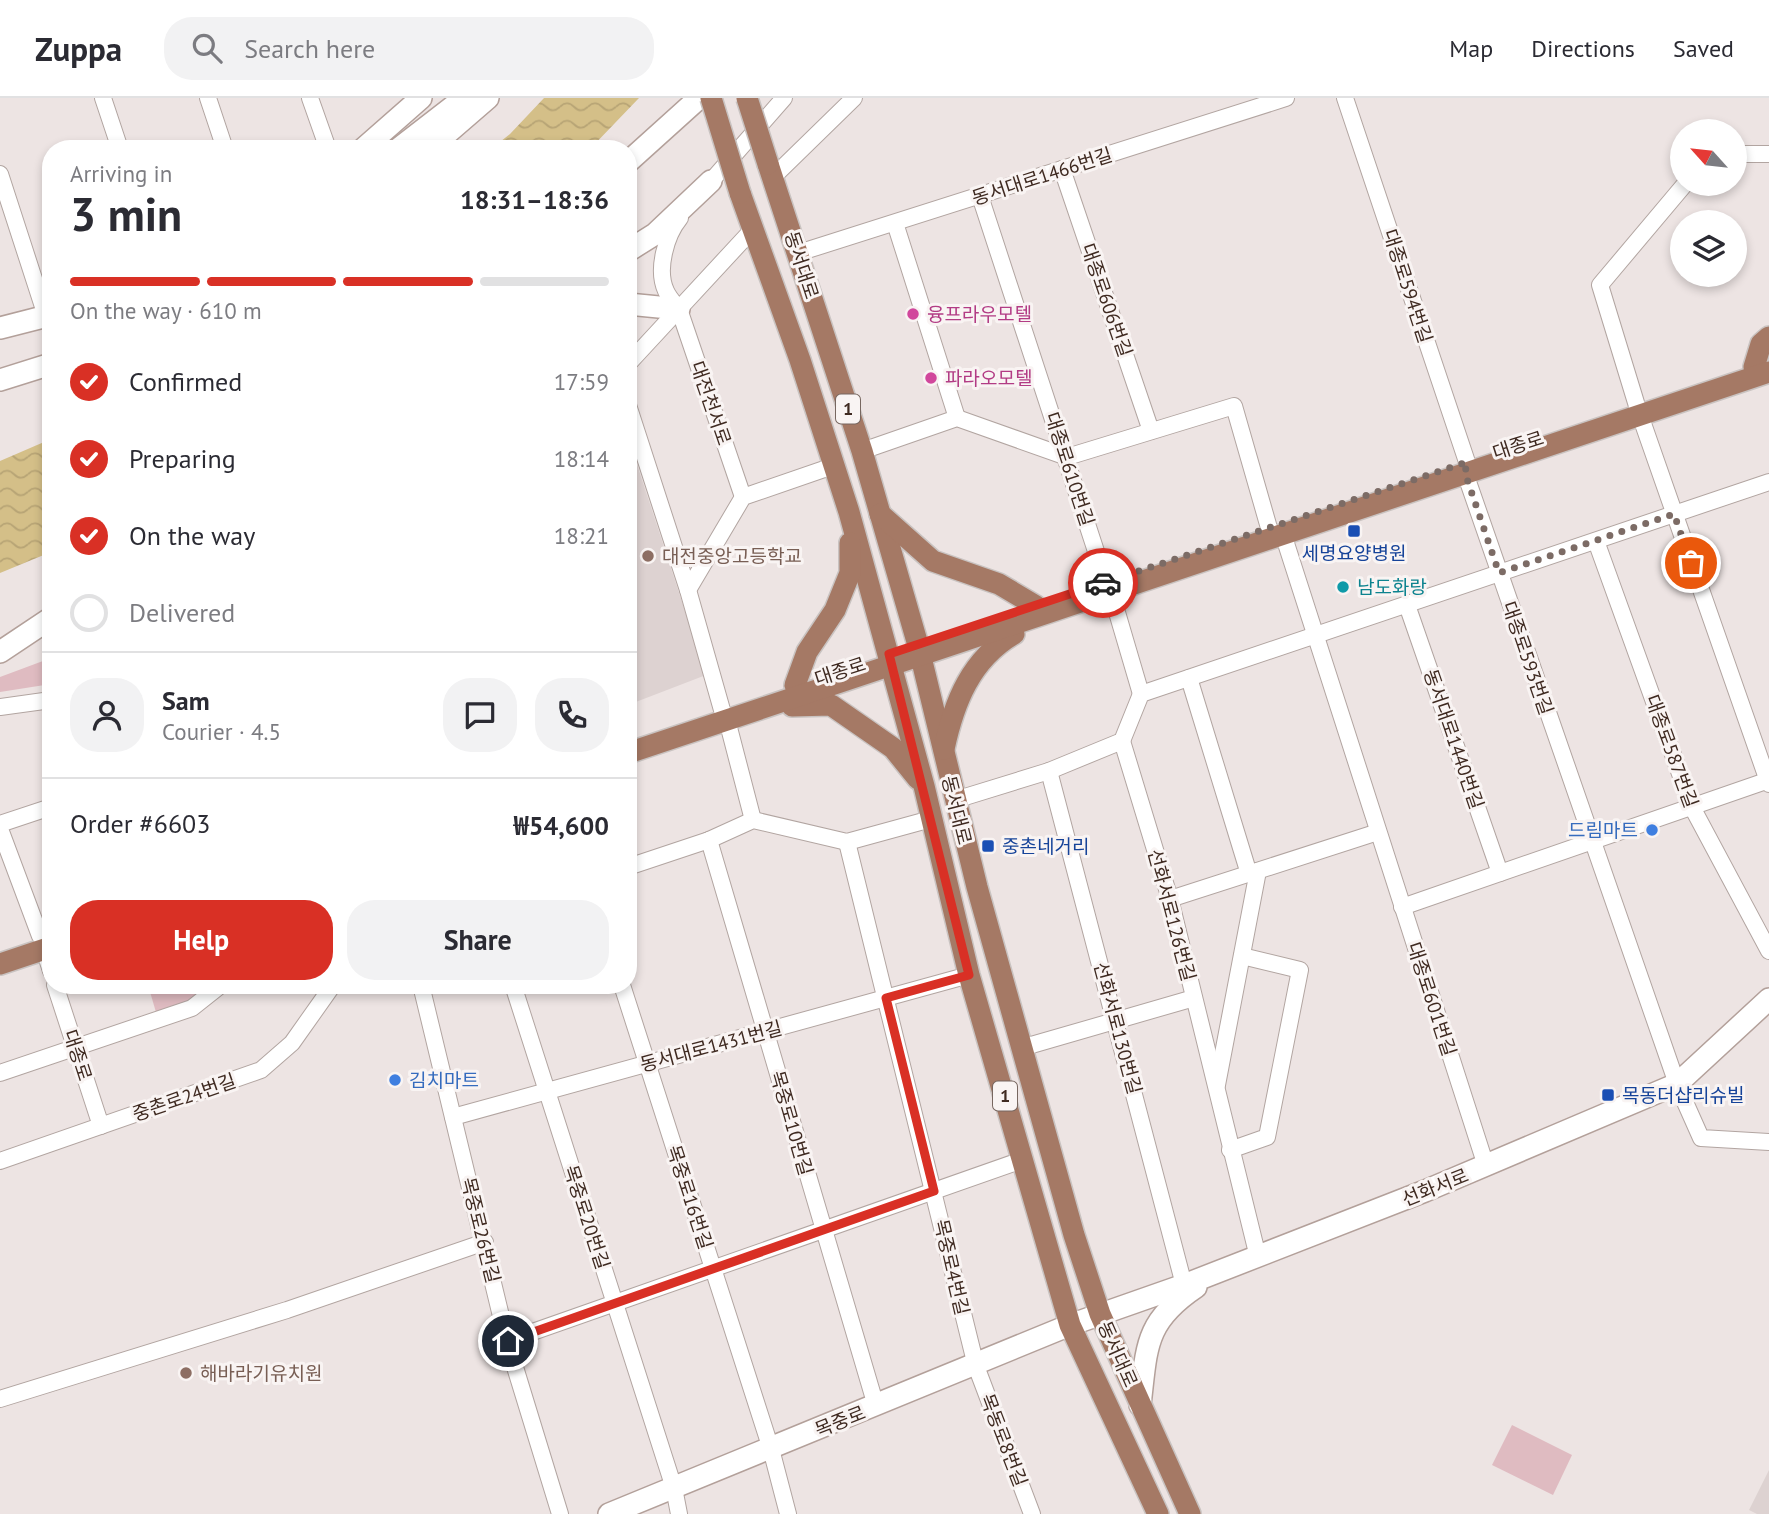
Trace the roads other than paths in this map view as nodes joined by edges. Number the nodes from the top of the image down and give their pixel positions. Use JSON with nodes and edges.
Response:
{"nodes":[{"id":1,"x":103,"y":98,"type":"edge"},
{"id":2,"x":208,"y":98,"type":"edge"},
{"id":3,"x":310,"y":98,"type":"edge"},
{"id":4,"x":464,"y":98,"type":"edge"},
{"id":5,"x":488,"y":98,"type":"edge"},
{"id":6,"x":699,"y":98,"type":"edge"},
{"id":7,"x":710,"y":98,"type":"edge"},
{"id":8,"x":747,"y":98,"type":"edge"},
{"id":9,"x":784,"y":98,"type":"edge"},
{"id":10,"x":854,"y":98,"type":"edge"},
{"id":11,"x":1286,"y":98,"type":"edge"},
{"id":12,"x":1345,"y":98,"type":"edge"},
{"id":13,"x":416,"y":101,"type":"edge"},
{"id":14,"x":117,"y":140,"type":"edge"},
{"id":15,"x":222,"y":140,"type":"edge"},
{"id":16,"x":325,"y":140,"type":"edge"},
{"id":17,"x":373,"y":140,"type":"edge"},
{"id":18,"x":410,"y":140,"type":"edge"},
{"id":19,"x":439,"y":140,"type":"edge"},
{"id":20,"x":637,"y":154,"type":"edge"},
{"id":21,"x":1769,"y":154,"type":"edge"},
{"id":22,"x":1747,"y":155,"type":"edge"},
{"id":23,"x":1062,"y":169,"type":"junction"},
{"id":24,"x":770,"y":171,"type":"junction"},
{"id":25,"x":0,"y":174,"type":"edge"},
{"id":26,"x":710,"y":181,"type":"junction"},
{"id":27,"x":980,"y":196,"type":"junction"},
{"id":28,"x":1675,"y":196,"type":"edge"},
{"id":29,"x":895,"y":223,"type":"junction"},
{"id":30,"x":752,"y":229,"type":"junction"},
{"id":31,"x":637,"y":245,"type":"edge"},
{"id":32,"x":798,"y":253,"type":"junction"},
{"id":33,"x":42,"y":295,"type":"edge"},
{"id":34,"x":637,"y":305,"type":"edge"},
{"id":35,"x":679,"y":309,"type":"junction"},
{"id":36,"x":42,"y":317,"type":"edge"},
{"id":37,"x":0,"y":328,"type":"edge"},
{"id":38,"x":1769,"y":337,"type":"edge"},
{"id":39,"x":637,"y":354,"type":"edge"},
{"id":40,"x":42,"y":367,"type":"edge"},
{"id":41,"x":1765,"y":369,"type":"edge"},
{"id":42,"x":0,"y":380,"type":"edge"},
{"id":43,"x":1639,"y":410,"type":"junction"},
{"id":44,"x":957,"y":418,"type":"junction"},
{"id":45,"x":1152,"y":430,"type":"junction"},
{"id":46,"x":637,"y":433,"type":"edge"},
{"id":47,"x":862,"y":451,"type":"junction"},
{"id":48,"x":1067,"y":457,"type":"junction"},
{"id":49,"x":833,"y":466,"type":"junction"},
{"id":50,"x":1466,"y":468,"type":"junction"},
{"id":51,"x":1769,"y":482,"type":"edge"},
{"id":52,"x":743,"y":497,"type":"junction"},
{"id":53,"x":849,"y":512,"type":"junction"},
{"id":54,"x":879,"y":513,"type":"junction"},
{"id":55,"x":1674,"y":514,"type":"junction"},
{"id":56,"x":1276,"y":531,"type":"junction"},
{"id":57,"x":1596,"y":541,"type":"junction"},
{"id":58,"x":1499,"y":573,"type":"junction"},
{"id":59,"x":1108,"y":587,"type":"junction"},
{"id":60,"x":688,"y":590,"type":"junction"},
{"id":61,"x":1407,"y":605,"type":"junction"},
{"id":62,"x":1044,"y":609,"type":"junction"},
{"id":63,"x":42,"y":620,"type":"edge"},
{"id":64,"x":42,"y":623,"type":"edge"},
{"id":65,"x":0,"y":633,"type":"edge"},
{"id":66,"x":1315,"y":636,"type":"junction"},
{"id":67,"x":919,"y":650,"type":"junction"},
{"id":68,"x":0,"y":652,"type":"edge"},
{"id":69,"x":890,"y":660,"type":"junction"},
{"id":70,"x":1189,"y":678,"type":"junction"},
{"id":71,"x":795,"y":685,"type":"junction"},
{"id":72,"x":1141,"y":694,"type":"junction"},
{"id":73,"x":42,"y":700,"type":"edge"},
{"id":74,"x":769,"y":706,"type":"junction"},
{"id":75,"x":0,"y":707,"type":"edge"},
{"id":76,"x":724,"y":715,"type":"junction"},
{"id":77,"x":637,"y":739,"type":"edge"},
{"id":78,"x":1122,"y":741,"type":"junction"},
{"id":79,"x":637,"y":749,"type":"edge"},
{"id":80,"x":943,"y":754,"type":"junction"},
{"id":81,"x":1049,"y":771,"type":"junction"},
{"id":82,"x":1768,"y":783,"type":"edge"},
{"id":83,"x":924,"y":786,"type":"junction"},
{"id":84,"x":956,"y":800,"type":"junction"},
{"id":85,"x":1692,"y":807,"type":"junction"},
{"id":86,"x":42,"y":810,"type":"edge"},
{"id":87,"x":931,"y":819,"type":"junction"},
{"id":88,"x":753,"y":820,"type":"junction"},
{"id":89,"x":0,"y":824,"type":"edge"},
{"id":90,"x":0,"y":829,"type":"edge"},
{"id":91,"x":1378,"y":832,"type":"junction"},
{"id":92,"x":709,"y":840,"type":"junction"},
{"id":93,"x":847,"y":842,"type":"junction"},
{"id":94,"x":1591,"y":842,"type":"junction"},
{"id":95,"x":637,"y":864,"type":"edge"},
{"id":96,"x":1253,"y":872,"type":"junction"},
{"id":97,"x":1500,"y":873,"type":"junction"},
{"id":98,"x":1170,"y":899,"type":"junction"},
{"id":99,"x":1402,"y":907,"type":"junction"},
{"id":100,"x":42,"y":931,"type":"edge"},
{"id":101,"x":42,"y":942,"type":"edge"},
{"id":102,"x":42,"y":943,"type":"edge"},
{"id":103,"x":0,"y":950,"type":"edge"},
{"id":104,"x":1769,"y":951,"type":"edge"},
{"id":105,"x":1242,"y":956,"type":"junction"},
{"id":106,"x":0,"y":964,"type":"edge"},
{"id":107,"x":969,"y":975,"type":"junction"},
{"id":108,"x":58,"y":994,"type":"edge"},
{"id":109,"x":210,"y":994,"type":"edge"},
{"id":110,"x":327,"y":994,"type":"edge"},
{"id":111,"x":423,"y":994,"type":"edge"},
{"id":112,"x":516,"y":994,"type":"edge"},
{"id":113,"x":625,"y":994,"type":"edge"},
{"id":114,"x":886,"y":998,"type":"junction"},
{"id":115,"x":1194,"y":998,"type":"junction"},
{"id":116,"x":1769,"y":999,"type":"edge"},
{"id":117,"x":1117,"y":1020,"type":"junction"},
{"id":118,"x":765,"y":1031,"type":"junction"},
{"id":119,"x":75,"y":1048,"type":"junction"},
{"id":120,"x":1021,"y":1048,"type":"junction"},
{"id":121,"x":647,"y":1063,"type":"junction"},
{"id":122,"x":0,"y":1073,"type":"edge"},
{"id":123,"x":1677,"y":1084,"type":"junction"},
{"id":124,"x":547,"y":1091,"type":"junction"},
{"id":125,"x":1216,"y":1091,"type":"junction"},
{"id":126,"x":453,"y":1117,"type":"junction"},
{"id":127,"x":101,"y":1126,"type":"junction"},
{"id":128,"x":1769,"y":1142,"type":"edge"},
{"id":129,"x":1230,"y":1150,"type":"junction"},
{"id":130,"x":1022,"y":1160,"type":"junction"},
{"id":131,"x":0,"y":1161,"type":"edge"},
{"id":132,"x":1486,"y":1166,"type":"junction"},
{"id":133,"x":934,"y":1191,"type":"junction"},
{"id":134,"x":824,"y":1230,"type":"junction"},
{"id":135,"x":485,"y":1242,"type":"junction"},
{"id":136,"x":1258,"y":1257,"type":"junction"},
{"id":137,"x":713,"y":1269,"type":"junction"},
{"id":138,"x":1222,"y":1271,"type":"junction"},
{"id":139,"x":1184,"y":1285,"type":"junction"},
{"id":140,"x":614,"y":1303,"type":"junction"},
{"id":141,"x":1100,"y":1314,"type":"junction"},
{"id":142,"x":1069,"y":1325,"type":"junction"},
{"id":143,"x":508,"y":1341,"type":"junction"},
{"id":144,"x":975,"y":1366,"type":"junction"},
{"id":145,"x":0,"y":1399,"type":"edge"},
{"id":146,"x":1140,"y":1405,"type":"junction"},
{"id":147,"x":876,"y":1406,"type":"junction"},
{"id":148,"x":771,"y":1449,"type":"junction"},
{"id":149,"x":674,"y":1488,"type":"junction"},
{"id":150,"x":560,"y":1514,"type":"edge"},
{"id":151,"x":609,"y":1514,"type":"edge"},
{"id":152,"x":679,"y":1514,"type":"edge"},
{"id":153,"x":788,"y":1514,"type":"edge"},
{"id":154,"x":1031,"y":1514,"type":"edge"},
{"id":155,"x":1158,"y":1514,"type":"edge"},
{"id":156,"x":1190,"y":1514,"type":"edge"}],
"edges":[{"from":1,"to":14,"type":"street"},
{"from":2,"to":15,"type":"street"},
{"from":3,"to":16,"type":"street"},
{"from":4,"to":18,"type":"street"},
{"from":5,"to":19,"type":"street"},
{"from":6,"to":20,"type":"street"},
{"from":7,"to":30,"type":"main road","name":"동서대로","number":"1","bridge":true},
{"from":8,"to":24,"type":"main road","name":"동서대로","number":"1","bridge":true},
{"from":9,"to":26,"type":"street","name":"대전천서로"},
{"from":10,"to":24,"type":"street"},
{"from":11,"to":23,"type":"street","name":"동서대로1466번길"},
{"from":12,"to":50,"type":"street","name":"대종로594번길"},
{"from":13,"to":17,"type":"street"},
{"from":21,"to":22,"type":"street"},
{"from":23,"to":27,"type":"street","name":"동서대로1466번길"},
{"from":23,"to":45,"type":"street","name":"대종로606번길"},
{"from":24,"to":32,"type":"main road","name":"동서대로","number":"1"},
{"from":25,"to":33,"type":"street"},
{"from":26,"to":31,"type":"street"},
{"from":26,"to":35,"type":"street","name":"대전천서로"},
{"from":27,"to":29,"type":"street","name":"동서대로1466번길"},
{"from":27,"to":48,"type":"street","name":"대종로610번길"},
{"from":28,"to":43,"type":"street"},
{"from":29,"to":32,"type":"street","name":"동서대로1466번길"},
{"from":29,"to":44,"type":"street"},
{"from":30,"to":35,"type":"street"},
{"from":30,"to":49,"type":"main road","name":"동서대로","number":"1"},
{"from":32,"to":47,"type":"main road","name":"동서대로","number":"1"},
{"from":34,"to":35,"type":"street"},
{"from":35,"to":39,"type":"street"},
{"from":35,"to":52,"type":"street","name":"대전천서로"},
{"from":36,"to":37,"type":"street"},
{"from":38,"to":41,"type":"main road"},
{"from":40,"to":42,"type":"street"},
{"from":41,"to":43,"type":"main road","name":"대종로"},
{"from":43,"to":50,"type":"main road","name":"대종로"},
{"from":43,"to":55,"type":"street"},
{"from":44,"to":47,"type":"street"},
{"from":44,"to":48,"type":"street"},
{"from":45,"to":48,"type":"street"},
{"from":45,"to":56,"type":"street","name":"대종로601번길"},
{"from":46,"to":60,"type":"street"},
{"from":47,"to":54,"type":"main road","name":"동서대로","number":"1"},
{"from":48,"to":59,"type":"street","name":"대종로610번길"},
{"from":49,"to":52,"type":"street"},
{"from":49,"to":53,"type":"main road","name":"동서대로","number":"1"},
{"from":50,"to":56,"type":"main road","name":"대종로"},
{"from":50,"to":58,"type":"street","name":"대종로593번길"},
{"from":51,"to":55,"type":"street"},
{"from":52,"to":60,"type":"street"},
{"from":53,"to":69,"type":"main road","name":"동서대로","number":"1"},
{"from":53,"to":71,"type":"main road"},
{"from":54,"to":62,"type":"main road"},
{"from":54,"to":67,"type":"main road","name":"동서대로","number":"1"},
{"from":55,"to":57,"type":"street"},
{"from":55,"to":82,"type":"street"},
{"from":56,"to":59,"type":"main road","name":"대종로"},
{"from":56,"to":66,"type":"street","name":"대종로601번길"},
{"from":57,"to":58,"type":"street"},
{"from":57,"to":85,"type":"street","name":"대종로587번길"},
{"from":58,"to":61,"type":"street"},
{"from":58,"to":94,"type":"street","name":"대종로593번길"},
{"from":59,"to":62,"type":"main road","name":"대종로"},
{"from":59,"to":72,"type":"street","name":"대종로610번길"},
{"from":60,"to":76,"type":"street"},
{"from":61,"to":66,"type":"street"},
{"from":61,"to":97,"type":"street","name":"동서대로1440번길"},
{"from":62,"to":67,"type":"main road","name":"대종로"},
{"from":62,"to":80,"type":"main road"},
{"from":63,"to":65,"type":"street"},
{"from":64,"to":68,"type":"street"},
{"from":66,"to":70,"type":"street"},
{"from":66,"to":91,"type":"street","name":"대종로601번길"},
{"from":67,"to":69,"type":"main road","name":"대종로"},
{"from":67,"to":80,"type":"main road","name":"동서대로","number":"1"},
{"from":69,"to":71,"type":"main road","name":"대종로"},
{"from":69,"to":74,"type":"main road","name":"대종로"},
{"from":69,"to":83,"type":"main road","name":"동서대로","number":"1"},
{"from":70,"to":72,"type":"street"},
{"from":70,"to":96,"type":"street"},
{"from":71,"to":76,"type":"main road","name":"대종로"},
{"from":72,"to":78,"type":"street"},
{"from":73,"to":75,"type":"street"},
{"from":74,"to":76,"type":"main road","name":"대종로"},
{"from":74,"to":83,"type":"main road"},
{"from":76,"to":77,"type":"main road","name":"대종로"},
{"from":76,"to":79,"type":"main road","name":"대종로"},
{"from":76,"to":88,"type":"street"},
{"from":78,"to":81,"type":"street"},
{"from":78,"to":98,"type":"street","name":"선화서로126번길"},
{"from":80,"to":84,"type":"main road","name":"동서대로","number":"1"},
{"from":81,"to":84,"type":"street"},
{"from":81,"to":117,"type":"street","name":"선화서로130번길"},
{"from":82,"to":85,"type":"street"},
{"from":83,"to":87,"type":"main road","name":"동서대로","number":"1"},
{"from":84,"to":120,"type":"main road","name":"동서대로","number":"1"},
{"from":85,"to":94,"type":"street"},
{"from":85,"to":104,"type":"street","name":"대종로587번길"},
{"from":86,"to":89,"type":"street"},
{"from":87,"to":93,"type":"street"},
{"from":87,"to":107,"type":"main road","name":"동서대로","number":"1"},
{"from":88,"to":92,"type":"street"},
{"from":88,"to":93,"type":"street"},
{"from":90,"to":100,"type":"street"},
{"from":91,"to":96,"type":"street"},
{"from":91,"to":99,"type":"street","name":"대종로601번길"},
{"from":92,"to":95,"type":"street"},
{"from":92,"to":118,"type":"street","name":"목중로10번길"},
{"from":93,"to":114,"type":"street","name":"목중로4번길"},
{"from":94,"to":97,"type":"street"},
{"from":94,"to":123,"type":"street","name":"대종로593번길"},
{"from":96,"to":98,"type":"street"},
{"from":96,"to":105,"type":"street","name":"선화서로126번길"},
{"from":97,"to":99,"type":"street"},
{"from":98,"to":115,"type":"street","name":"선화서로126번길"},
{"from":99,"to":132,"type":"street","name":"대종로601번길"},
{"from":101,"to":103,"type":"main road"},
{"from":102,"to":106,"type":"main road"},
{"from":105,"to":125,"type":"street","name":"선화서로126번길"},
{"from":105,"to":129,"type":"street"},
{"from":107,"to":114,"type":"street","name":"동서대로1431번길"},
{"from":107,"to":130,"type":"main road","name":"동서대로","number":"1"},
{"from":108,"to":119,"type":"street","name":"대종로"},
{"from":109,"to":119,"type":"street"},
{"from":110,"to":127,"type":"street","name":"중촌로24번길"},
{"from":111,"to":126,"type":"street","name":"목중로26번길"},
{"from":112,"to":124,"type":"street","name":"목중로20번길"},
{"from":113,"to":121,"type":"street","name":"목중로16번길"},
{"from":114,"to":118,"type":"street","name":"동서대로1431번길"},
{"from":114,"to":133,"type":"street","name":"목중로4번길"},
{"from":115,"to":117,"type":"street"},
{"from":115,"to":125,"type":"street","name":"선화서로126번길"},
{"from":116,"to":123,"type":"street","name":"선화서로"},
{"from":117,"to":120,"type":"street"},
{"from":117,"to":139,"type":"street","name":"선화서로130번길"},
{"from":118,"to":121,"type":"street","name":"동서대로1431번길"},
{"from":118,"to":134,"type":"street","name":"목중로10번길"},
{"from":119,"to":122,"type":"street"},
{"from":119,"to":127,"type":"street","name":"대종로"},
{"from":120,"to":141,"type":"main road","name":"동서대로","number":"1"},
{"from":121,"to":124,"type":"street","name":"동서대로1431번길"},
{"from":121,"to":137,"type":"street","name":"목중로16번길"},
{"from":123,"to":128,"type":"street"},
{"from":123,"to":132,"type":"street","name":"선화서로"},
{"from":124,"to":126,"type":"street","name":"동서대로1431번길"},
{"from":124,"to":140,"type":"street","name":"목중로20번길"},
{"from":125,"to":129,"type":"street","name":"선화서로126번길"},
{"from":126,"to":135,"type":"street","name":"목중로26번길"},
{"from":127,"to":131,"type":"street","name":"중촌로24번길"},
{"from":129,"to":136,"type":"street","name":"선화서로126번길"},
{"from":130,"to":133,"type":"street"},
{"from":130,"to":142,"type":"main road","name":"동서대로","number":"1"},
{"from":132,"to":136,"type":"street","name":"선화서로"},
{"from":133,"to":134,"type":"street"},
{"from":133,"to":144,"type":"street","name":"목중로4번길"},
{"from":134,"to":137,"type":"street"},
{"from":134,"to":147,"type":"street","name":"목중로10번길"},
{"from":135,"to":143,"type":"street","name":"목중로26번길"},
{"from":135,"to":145,"type":"street"},
{"from":136,"to":138,"type":"street","name":"선화서로"},
{"from":137,"to":140,"type":"street"},
{"from":137,"to":148,"type":"street","name":"목중로16번길"},
{"from":138,"to":139,"type":"street","name":"선화서로"},
{"from":138,"to":146,"type":"street"},
{"from":139,"to":141,"type":"street","name":"선화서로"},
{"from":140,"to":143,"type":"street"},
{"from":140,"to":149,"type":"street","name":"목중로20번길"},
{"from":141,"to":142,"type":"street","name":"선화서로"},
{"from":141,"to":146,"type":"main road","name":"동서대로","number":"1"},
{"from":142,"to":144,"type":"street","name":"목중로"},
{"from":142,"to":155,"type":"main road","name":"동서대로","number":"1"},
{"from":143,"to":150,"type":"street","name":"목중로26번길"},
{"from":144,"to":147,"type":"street","name":"목중로"},
{"from":144,"to":154,"type":"street","name":"목동로8번길"},
{"from":146,"to":156,"type":"main road","name":"동서대로","number":"1"},
{"from":147,"to":148,"type":"street","name":"목중로"},
{"from":148,"to":149,"type":"street","name":"목중로"},
{"from":148,"to":153,"type":"street","name":"목중로16번길"},
{"from":149,"to":151,"type":"street","name":"목중로"},
{"from":149,"to":152,"type":"street","name":"목중로20번길"}]}
